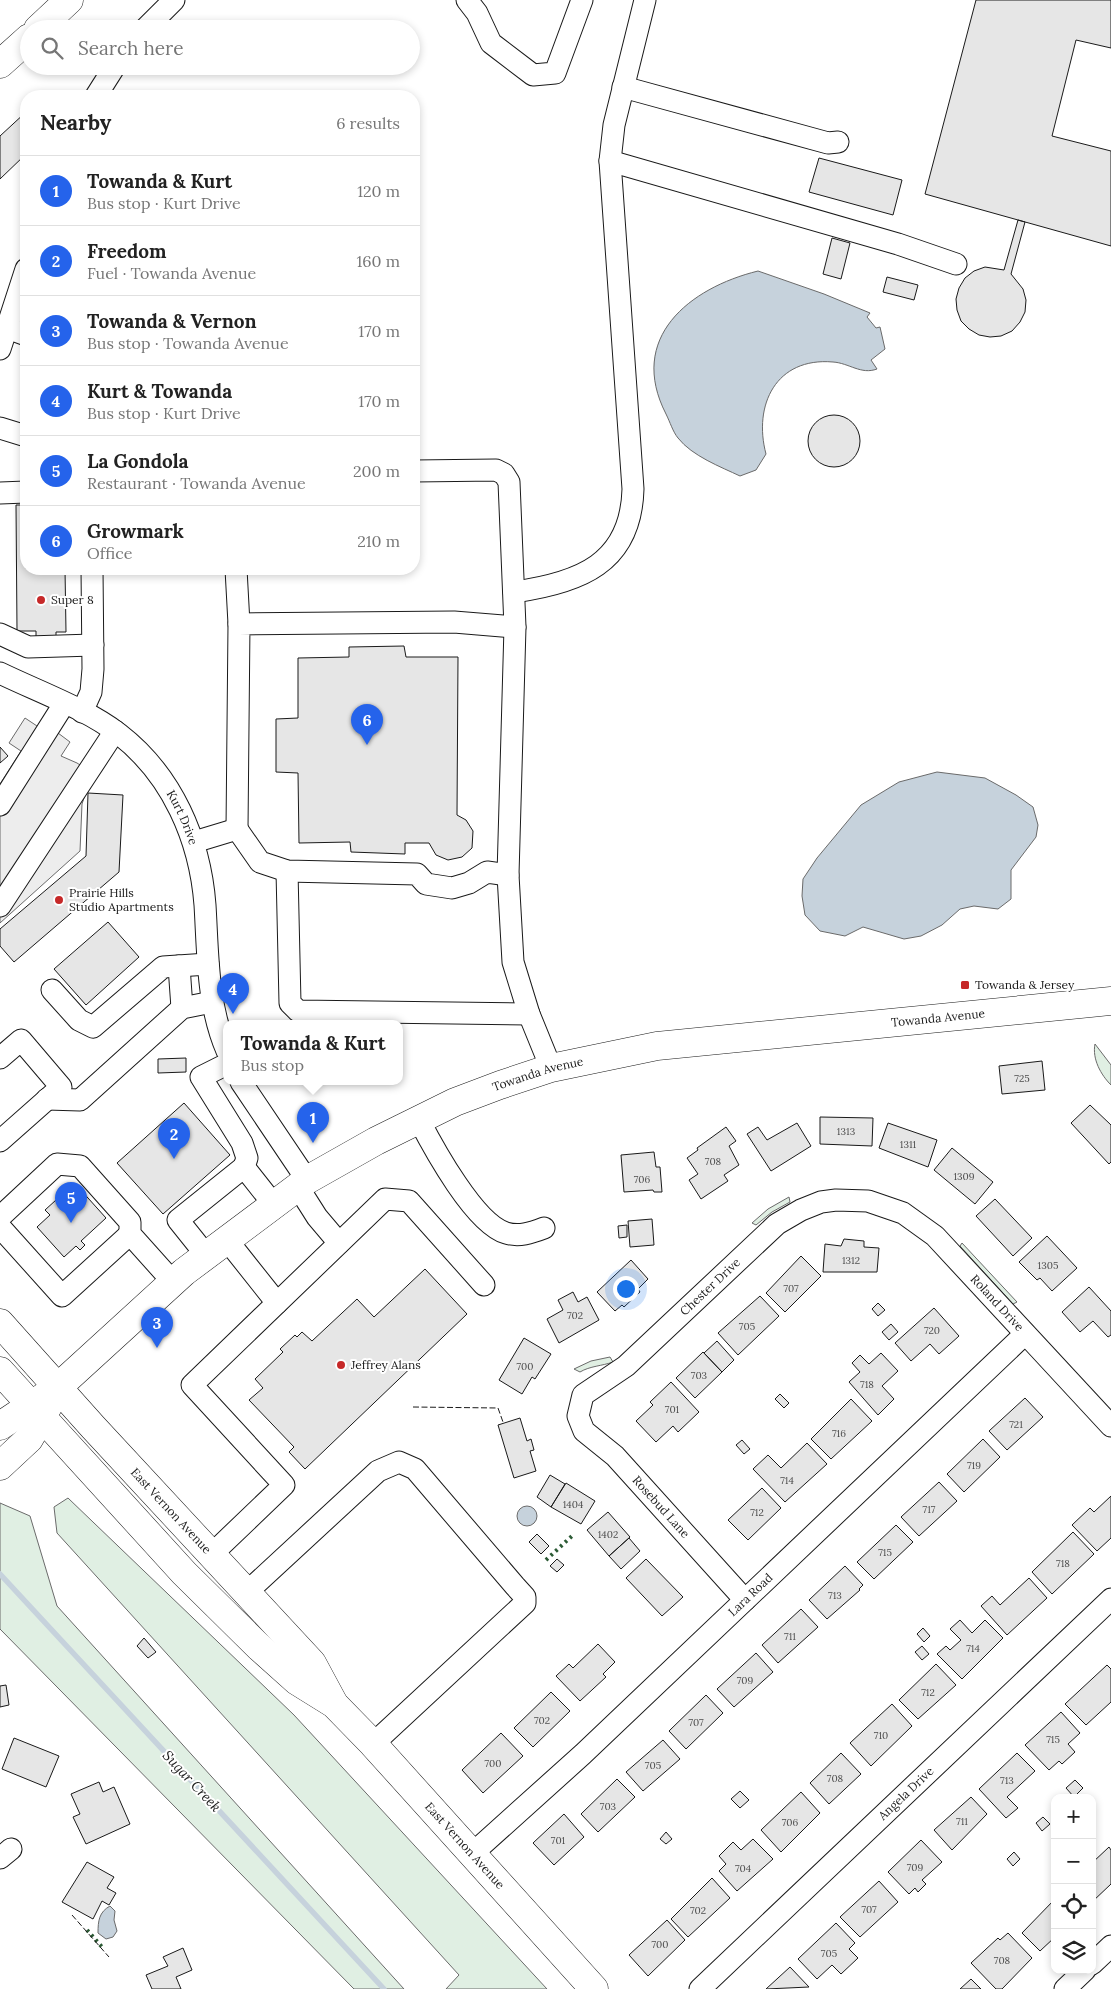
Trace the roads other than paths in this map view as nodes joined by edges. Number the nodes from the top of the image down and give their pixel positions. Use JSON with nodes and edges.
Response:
{"nodes":[{"id":1,"x":69,"y":0,"type":"edge"},
{"id":2,"x":174,"y":0,"type":"edge"},
{"id":3,"x":467,"y":0,"type":"edge"},
{"id":4,"x":582,"y":0,"type":"edge"},
{"id":5,"x":645,"y":0,"type":"edge"},
{"id":6,"x":48,"y":20,"type":"edge"},
{"id":7,"x":154,"y":20,"type":"edge"},
{"id":8,"x":20,"y":46,"type":"edge"},
{"id":9,"x":0,"y":64,"type":"edge"},
{"id":10,"x":109,"y":75,"type":"edge"},
{"id":11,"x":623,"y":87,"type":"junction"},
{"id":12,"x":100,"y":90,"type":"edge"},
{"id":13,"x":838,"y":142,"type":"dead end"},
{"id":14,"x":610,"y":162,"type":"junction"},
{"id":15,"x":956,"y":264,"type":"dead end"},
{"id":16,"x":20,"y":280,"type":"edge"},
{"id":17,"x":7,"y":305,"type":"edge"},
{"id":18,"x":17,"y":332,"type":"edge"},
{"id":19,"x":0,"y":349,"type":"edge"},
{"id":20,"x":0,"y":428,"type":"edge"},
{"id":21,"x":20,"y":434,"type":"edge"},
{"id":22,"x":420,"y":471,"type":"edge"},
{"id":23,"x":20,"y":492,"type":"edge"},
{"id":24,"x":0,"y":493,"type":"edge"},
{"id":25,"x":92,"y":575,"type":"edge"},
{"id":26,"x":236,"y":575,"type":"edge"},
{"id":27,"x":514,"y":592,"type":"junction"},
{"id":28,"x":239,"y":624,"type":"junction"},
{"id":29,"x":515,"y":627,"type":"junction"},
{"id":30,"x":0,"y":634,"type":"edge"},
{"id":31,"x":93,"y":645,"type":"junction"},
{"id":32,"x":0,"y":673,"type":"edge"},
{"id":33,"x":73,"y":708,"type":"junction"},
{"id":34,"x":115,"y":731,"type":"junction"},
{"id":35,"x":0,"y":805,"type":"edge"},
{"id":36,"x":237,"y":829,"type":"junction"},
{"id":37,"x":194,"y":842,"type":"junction"},
{"id":38,"x":287,"y":871,"type":"junction"},
{"id":39,"x":508,"y":874,"type":"junction"},
{"id":40,"x":0,"y":906,"type":"edge"},
{"id":41,"x":208,"y":964,"type":"junction"},
{"id":42,"x":179,"y":966,"type":"junction"},
{"id":43,"x":52,"y":990,"type":"dead end"},
{"id":44,"x":1111,"y":1001,"type":"edge"},
{"id":45,"x":212,"y":1002,"type":"junction"},
{"id":46,"x":182,"y":1008,"type":"junction"},
{"id":47,"x":529,"y":1014,"type":"junction"},
{"id":48,"x":223,"y":1038,"type":"edge"},
{"id":49,"x":0,"y":1058,"type":"edge"},
{"id":50,"x":223,"y":1066,"type":"edge"},
{"id":51,"x":551,"y":1068,"type":"junction"},
{"id":52,"x":243,"y":1085,"type":"edge"},
{"id":53,"x":46,"y":1100,"type":"junction"},
{"id":54,"x":263,"y":1116,"type":"junction"},
{"id":55,"x":420,"y":1120,"type":"junction"},
{"id":56,"x":236,"y":1133,"type":"junction"},
{"id":57,"x":0,"y":1141,"type":"edge"},
{"id":58,"x":244,"y":1167,"type":"junction"},
{"id":59,"x":302,"y":1184,"type":"junction"},
{"id":60,"x":868,"y":1201,"type":"joint"},
{"id":61,"x":274,"y":1205,"type":"junction"},
{"id":62,"x":0,"y":1217,"type":"edge"},
{"id":63,"x":0,"y":1227,"type":"edge"},
{"id":64,"x":544,"y":1228,"type":"dead end"},
{"id":65,"x":130,"y":1234,"type":"junction"},
{"id":66,"x":339,"y":1243,"type":"junction"},
{"id":67,"x":216,"y":1247,"type":"junction"},
{"id":68,"x":173,"y":1282,"type":"junction"},
{"id":69,"x":484,"y":1285,"type":"dead end"},
{"id":70,"x":277,"y":1303,"type":"junction"},
{"id":71,"x":0,"y":1323,"type":"edge"},
{"id":72,"x":1025,"y":1334,"type":"junction"},
{"id":73,"x":0,"y":1371,"type":"edge"},
{"id":74,"x":57,"y":1388,"type":"junction"},
{"id":75,"x":37,"y":1411,"type":"junction"},
{"id":76,"x":578,"y":1416,"type":"joint"},
{"id":77,"x":0,"y":1426,"type":"edge"},
{"id":78,"x":1111,"y":1426,"type":"edge"},
{"id":79,"x":0,"y":1466,"type":"edge"},
{"id":80,"x":212,"y":1554,"type":"junction"},
{"id":81,"x":248,"y":1592,"type":"junction"},
{"id":82,"x":1111,"y":1599,"type":"edge"},
{"id":83,"x":745,"y":1600,"type":"junction"},
{"id":84,"x":334,"y":1704,"type":"junction"},
{"id":85,"x":373,"y":1744,"type":"junction"},
{"id":86,"x":473,"y":1853,"type":"junction"},
{"id":87,"x":1111,"y":1946,"type":"edge"},
{"id":88,"x":1096,"y":1960,"type":"edge"},
{"id":89,"x":1081,"y":1974,"type":"edge"},
{"id":90,"x":594,"y":1989,"type":"edge"},
{"id":91,"x":700,"y":1989,"type":"edge"},
{"id":92,"x":1066,"y":1989,"type":"edge"}],
"edges":[{"from":1,"to":6,"type":"main road"},
{"from":2,"to":7,"type":"street"},
{"from":3,"to":4,"type":"street"},
{"from":5,"to":11,"type":"street"},
{"from":8,"to":9,"type":"main road"},
{"from":10,"to":12,"type":"street"},
{"from":11,"to":13,"type":"street"},
{"from":11,"to":14,"type":"street"},
{"from":14,"to":15,"type":"street"},
{"from":14,"to":27,"type":"street"},
{"from":16,"to":17,"type":"street"},
{"from":17,"to":18,"type":"street"},
{"from":18,"to":19,"type":"street"},
{"from":20,"to":21,"type":"street"},
{"from":22,"to":27,"type":"street"},
{"from":23,"to":24,"type":"street"},
{"from":25,"to":31,"type":"street"},
{"from":26,"to":28,"type":"street"},
{"from":27,"to":29,"type":"street"},
{"from":28,"to":29,"type":"street"},
{"from":28,"to":36,"type":"street"},
{"from":29,"to":39,"type":"street"},
{"from":30,"to":31,"type":"street"},
{"from":31,"to":33,"type":"street"},
{"from":32,"to":33,"type":"street","name":"Kurt Drive"},
{"from":33,"to":34,"type":"street","name":"Kurt Drive"},
{"from":33,"to":35,"type":"street"},
{"from":34,"to":37,"type":"street","name":"Kurt Drive"},
{"from":34,"to":40,"type":"street"},
{"from":36,"to":37,"type":"street"},
{"from":36,"to":38,"type":"street"},
{"from":37,"to":41,"type":"street","name":"Kurt Drive"},
{"from":38,"to":39,"type":"street"},
{"from":38,"to":47,"type":"street"},
{"from":39,"to":47,"type":"street"},
{"from":41,"to":42,"type":"street"},
{"from":41,"to":45,"type":"street","name":"Kurt Drive"},
{"from":42,"to":43,"type":"street"},
{"from":42,"to":46,"type":"street"},
{"from":44,"to":51,"type":"main road","name":"Towanda Avenue"},
{"from":45,"to":46,"type":"street"},
{"from":45,"to":48,"type":"street","name":"Kurt Drive"},
{"from":46,"to":53,"type":"street"},
{"from":47,"to":51,"type":"street"},
{"from":49,"to":53,"type":"street"},
{"from":50,"to":56,"type":"street"},
{"from":51,"to":55,"type":"main road","name":"Towanda Avenue"},
{"from":52,"to":54,"type":"street"},
{"from":53,"to":57,"type":"street"},
{"from":54,"to":56,"type":"street"},
{"from":54,"to":59,"type":"street"},
{"from":55,"to":59,"type":"main road","name":"Towanda Avenue"},
{"from":55,"to":64,"type":"street"},
{"from":56,"to":58,"type":"street"},
{"from":58,"to":61,"type":"street"},
{"from":58,"to":67,"type":"street"},
{"from":59,"to":61,"type":"main road","name":"Towanda Avenue"},
{"from":59,"to":66,"type":"street"},
{"from":60,"to":72,"type":"street","name":"Roland Drive"},
{"from":60,"to":76,"type":"street","name":"Chester Drive"},
{"from":61,"to":67,"type":"main road","name":"Towanda Avenue"},
{"from":62,"to":65,"type":"street"},
{"from":63,"to":65,"type":"street"},
{"from":65,"to":68,"type":"street"},
{"from":66,"to":69,"type":"street"},
{"from":66,"to":70,"type":"street"},
{"from":67,"to":68,"type":"main road","name":"Towanda Avenue"},
{"from":67,"to":70,"type":"street"},
{"from":68,"to":74,"type":"main road","name":"Towanda Avenue"},
{"from":70,"to":80,"type":"street"},
{"from":71,"to":74,"type":"main road","name":"East Vernon Avenue"},
{"from":72,"to":78,"type":"street","name":"Roland Drive"},
{"from":72,"to":83,"type":"street","name":"Lara Road"},
{"from":73,"to":75,"type":"main road","name":"East Vernon Avenue"},
{"from":74,"to":75,"type":"main road"},
{"from":74,"to":80,"type":"main road","name":"East Vernon Avenue"},
{"from":75,"to":77,"type":"main road"},
{"from":75,"to":79,"type":"main road"},
{"from":75,"to":84,"type":"main road","name":"East Vernon Avenue"},
{"from":76,"to":83,"type":"street","name":"Rosebud Lane"},
{"from":80,"to":81,"type":"main road","name":"East Vernon Avenue"},
{"from":81,"to":84,"type":"main road","name":"East Vernon Avenue"},
{"from":81,"to":85,"type":"street"},
{"from":82,"to":91,"type":"street","name":"Angela Drive"},
{"from":83,"to":86,"type":"street","name":"Lara Road"},
{"from":84,"to":85,"type":"main road","name":"East Vernon Avenue"},
{"from":85,"to":86,"type":"main road","name":"East Vernon Avenue"},
{"from":86,"to":90,"type":"main road","name":"East Vernon Avenue"},
{"from":87,"to":88,"type":"street"},
{"from":89,"to":92,"type":"street"}]}
